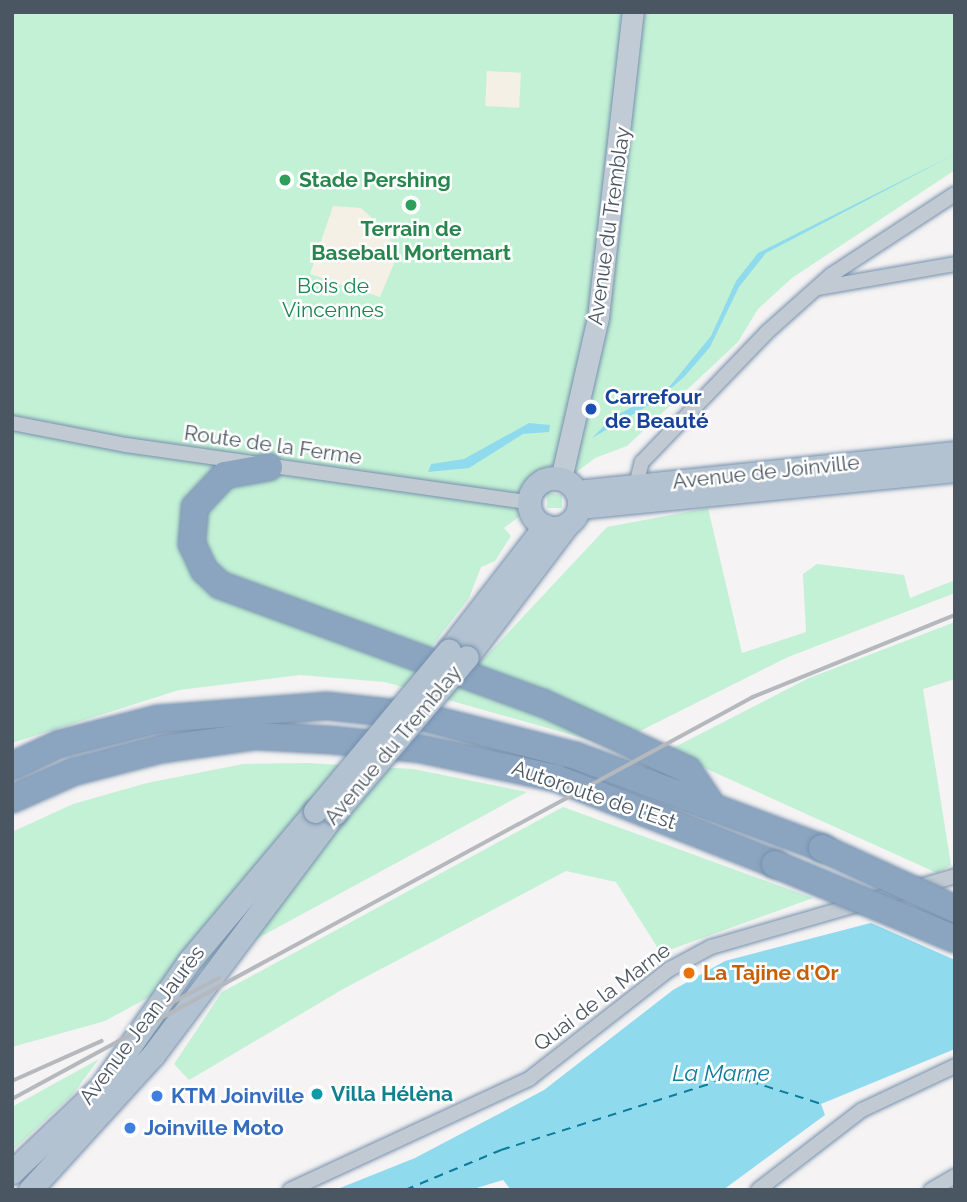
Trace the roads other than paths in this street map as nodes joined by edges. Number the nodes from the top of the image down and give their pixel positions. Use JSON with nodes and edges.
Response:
{"nodes":[{"id":1,"x":633,"y":12,"type":"edge"},
{"id":2,"x":955,"y":194,"type":"edge"},
{"id":3,"x":878,"y":244,"type":"junction"},
{"id":4,"x":955,"y":264,"type":"edge"},
{"id":5,"x":884,"y":273,"type":"junction"},
{"id":6,"x":817,"y":288,"type":"junction"},
{"id":7,"x":12,"y":423,"type":"edge"},
{"id":8,"x":955,"y":453,"type":"edge"},
{"id":9,"x":269,"y":467,"type":"junction"},
{"id":10,"x":955,"y":470,"type":"edge"},
{"id":11,"x":634,"y":494,"type":"junction"},
{"id":12,"x":529,"y":502,"type":"junction"},
{"id":13,"x":566,"y":506,"type":"junction"},
{"id":14,"x":12,"y":766,"type":"edge"},
{"id":15,"x":12,"y":799,"type":"edge"},
{"id":16,"x":708,"y":800,"type":"junction"},
{"id":17,"x":325,"y":812,"type":"junction"},
{"id":18,"x":955,"y":876,"type":"edge"},
{"id":19,"x":955,"y":909,"type":"edge"},
{"id":20,"x":210,"y":935,"type":"joint"},
{"id":21,"x":955,"y":939,"type":"edge"},
{"id":22,"x":955,"y":1066,"type":"edge"},
{"id":23,"x":12,"y":1172,"type":"edge"},
{"id":24,"x":955,"y":1175,"type":"edge"},
{"id":25,"x":30,"y":1190,"type":"edge"},
{"id":26,"x":290,"y":1190,"type":"edge"},
{"id":27,"x":758,"y":1190,"type":"edge"},
{"id":28,"x":931,"y":1190,"type":"edge"}],
"edges":[{"from":1,"to":13,"type":"main road","name":"Avenue du Tremblay"},
{"from":2,"to":3,"type":"street"},
{"from":3,"to":5,"type":"street"},
{"from":3,"to":6,"type":"street"},
{"from":4,"to":5,"type":"street"},
{"from":5,"to":6,"type":"street"},
{"from":6,"to":11,"type":"street"},
{"from":7,"to":9,"type":"street","name":"Route de la Ferme"},
{"from":8,"to":11,"type":"main road","name":"Avenue de Joinville"},
{"from":9,"to":12,"type":"street","name":"Route de la Ferme"},
{"from":9,"to":16,"type":"highway"},
{"from":10,"to":11,"type":"main road","name":"Avenue de Joinville"},
{"from":11,"to":13,"type":"main road","name":"Avenue de Joinville"},
{"from":12,"to":13,"type":"main road"},
{"from":12,"to":13,"type":"main road"},
{"from":13,"to":17,"type":"main road","name":"Avenue du Tremblay","bridge":true},
{"from":14,"to":16,"type":"highway","name":"Autoroute de l’Est"},
{"from":15,"to":21,"type":"highway","name":"Autoroute de l’Est","bridge":true},
{"from":16,"to":19,"type":"highway","name":"Autoroute de l’Est","bridge":true},
{"from":17,"to":20,"type":"main road","name":"Avenue du Tremblay"},
{"from":17,"to":25,"type":"main road","name":"Avenue du Tremblay"},
{"from":18,"to":26,"type":"street","name":"Quai de la Marne"},
{"from":20,"to":23,"type":"main road","name":"Avenue Jean Jaurès"},
{"from":22,"to":27,"type":"street"},
{"from":24,"to":28,"type":"street"}]}
